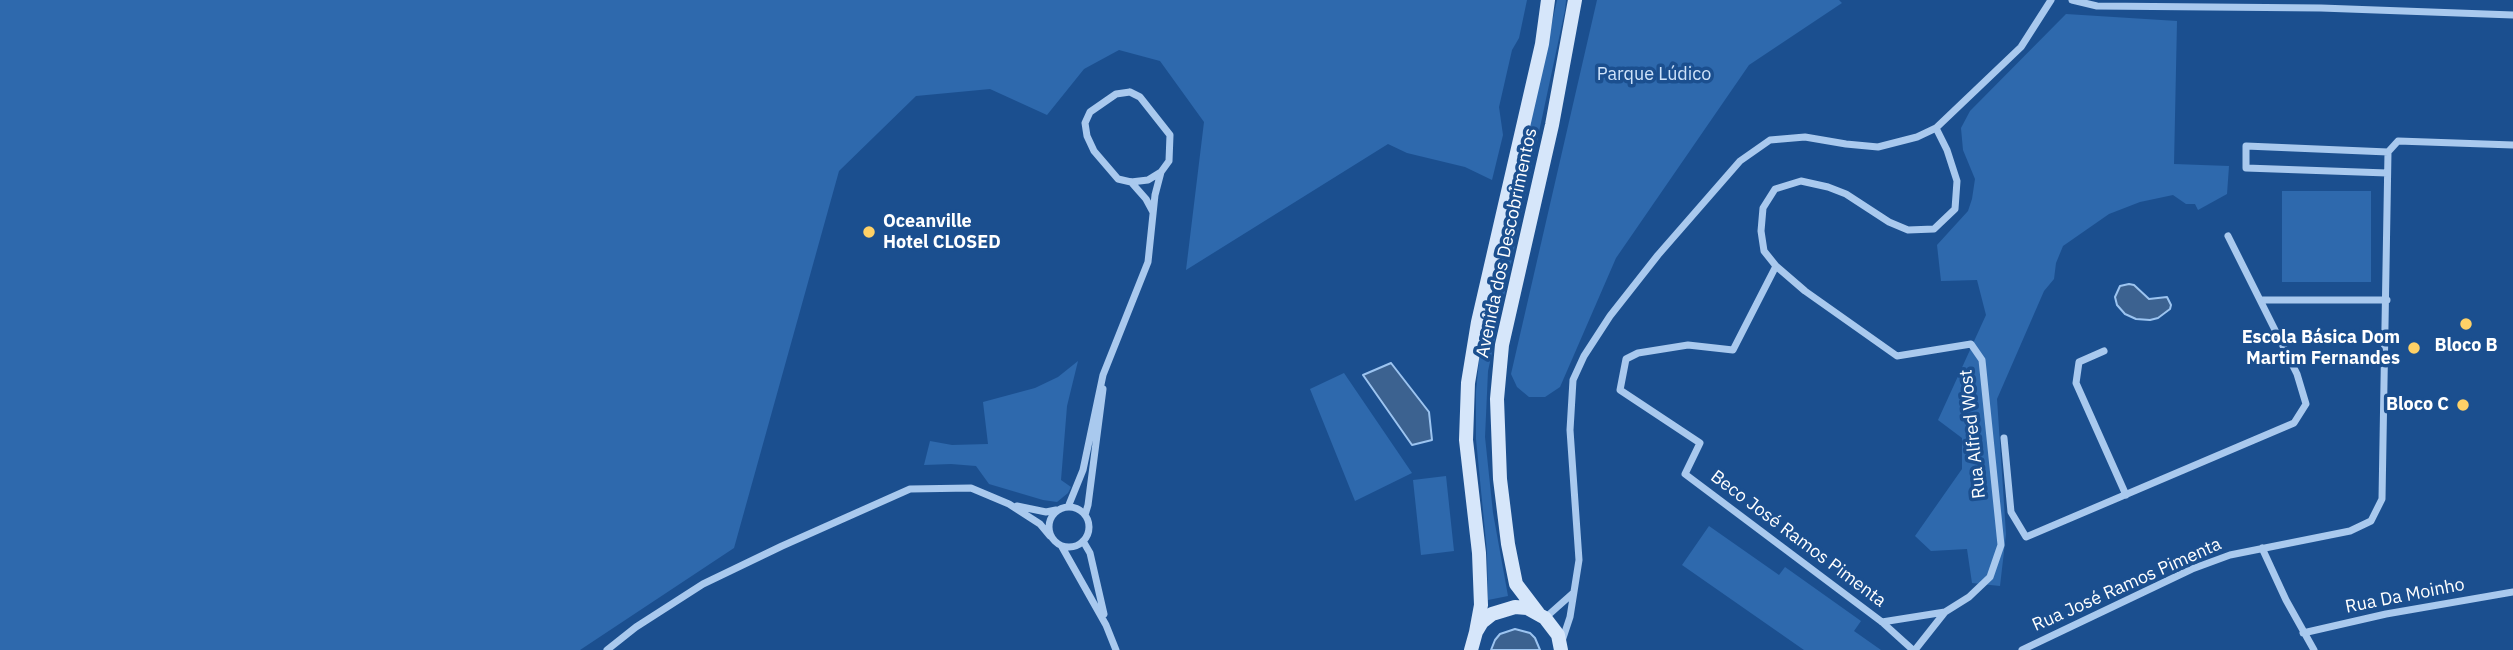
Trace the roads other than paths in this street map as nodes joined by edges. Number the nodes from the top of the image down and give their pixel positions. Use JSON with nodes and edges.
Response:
{"nodes":[{"id":1,"x":1548,"y":0,"type":"edge"},
{"id":2,"x":1574,"y":0,"type":"edge"},
{"id":3,"x":2051,"y":0,"type":"edge"},
{"id":4,"x":2072,"y":0,"type":"edge"},
{"id":5,"x":2321,"y":4,"type":"edge"},
{"id":6,"x":2513,"y":15,"type":"edge"},
{"id":7,"x":1936,"y":128,"type":"junction"},
{"id":8,"x":2513,"y":145,"type":"edge"},
{"id":9,"x":2388,"y":152,"type":"junction"},
{"id":10,"x":1161,"y":172,"type":"junction"},
{"id":11,"x":2387,"y":173,"type":"junction"},
{"id":12,"x":1131,"y":182,"type":"junction"},
{"id":13,"x":1153,"y":212,"type":"junction"},
{"id":14,"x":2228,"y":236,"type":"dead end"},
{"id":15,"x":1776,"y":267,"type":"junction"},
{"id":16,"x":2261,"y":300,"type":"junction"},
{"id":17,"x":2387,"y":300,"type":"junction"},
{"id":18,"x":2104,"y":351,"type":"dead end"},
{"id":19,"x":1103,"y":375,"type":"junction"},
{"id":20,"x":2004,"y":438,"type":"dead end"},
{"id":21,"x":2126,"y":495,"type":"junction"},
{"id":22,"x":1009,"y":504,"type":"junction"},
{"id":23,"x":1065,"y":508,"type":"junction"},
{"id":24,"x":1085,"y":515,"type":"junction"},
{"id":25,"x":1051,"y":536,"type":"junction"},
{"id":26,"x":1083,"y":541,"type":"junction"},
{"id":27,"x":1062,"y":546,"type":"junction"},
{"id":28,"x":2262,"y":548,"type":"junction"},
{"id":29,"x":2513,"y":592,"type":"edge"},
{"id":30,"x":1572,"y":594,"type":"junction"},
{"id":31,"x":1945,"y":612,"type":"junction"},
{"id":32,"x":1542,"y":615,"type":"junction"},
{"id":33,"x":1882,"y":622,"type":"junction"},
{"id":34,"x":1106,"y":625,"type":"junction"},
{"id":35,"x":2303,"y":633,"type":"junction"},
{"id":36,"x":1471,"y":644,"type":"edge"},
{"id":37,"x":1561,"y":648,"type":"edge"},
{"id":38,"x":607,"y":650,"type":"edge"},
{"id":39,"x":1116,"y":650,"type":"edge"},
{"id":40,"x":1914,"y":650,"type":"edge"},
{"id":41,"x":2022,"y":650,"type":"edge"},
{"id":42,"x":2314,"y":650,"type":"edge"}],
"edges":[{"from":1,"to":36,"type":"main road","name":"Avenida dos Descobrimentos"},
{"from":2,"to":32,"type":"main road","name":"Avenida dos Descobrimentos"},
{"from":3,"to":7,"type":"street"},
{"from":4,"to":5,"type":"street"},
{"from":5,"to":6,"type":"street"},
{"from":7,"to":15,"type":"street","name":"Rua Alfred Wost"},
{"from":7,"to":30,"type":"street"},
{"from":8,"to":9,"type":"street"},
{"from":9,"to":11,"type":"street","name":"Rua José Ramos Pimenta"},
{"from":9,"to":11,"type":"street"},
{"from":10,"to":12,"type":"street"},
{"from":10,"to":12,"type":"street"},
{"from":10,"to":13,"type":"street"},
{"from":11,"to":17,"type":"street","name":"Rua José Ramos Pimenta"},
{"from":12,"to":13,"type":"street"},
{"from":13,"to":19,"type":"street"},
{"from":14,"to":16,"type":"street"},
{"from":15,"to":31,"type":"street","name":"Rua Alfred Wost"},
{"from":15,"to":33,"type":"street","name":"Beco José Ramos Pimenta"},
{"from":16,"to":17,"type":"street"},
{"from":16,"to":21,"type":"street"},
{"from":17,"to":28,"type":"street","name":"Rua José Ramos Pimenta"},
{"from":18,"to":21,"type":"street"},
{"from":19,"to":23,"type":"street"},
{"from":19,"to":24,"type":"street"},
{"from":20,"to":21,"type":"street"},
{"from":22,"to":23,"type":"street"},
{"from":22,"to":25,"type":"street"},
{"from":22,"to":38,"type":"street"},
{"from":23,"to":24,"type":"street"},
{"from":23,"to":25,"type":"street"},
{"from":24,"to":26,"type":"street"},
{"from":25,"to":27,"type":"street"},
{"from":26,"to":27,"type":"street"},
{"from":26,"to":34,"type":"street"},
{"from":27,"to":34,"type":"street"},
{"from":28,"to":35,"type":"street"},
{"from":28,"to":41,"type":"street","name":"Rua José Ramos Pimenta"},
{"from":29,"to":35,"type":"street","name":"Rua Da Moinho"},
{"from":30,"to":32,"type":"street"},
{"from":30,"to":37,"type":"street"},
{"from":31,"to":33,"type":"street","name":"Rua Alfred Wost"},
{"from":31,"to":40,"type":"street"},
{"from":32,"to":36,"type":"main road"},
{"from":32,"to":37,"type":"main road","name":"Avenida dos Descobrimentos"},
{"from":33,"to":40,"type":"street","name":"Beco José Ramos Pimenta"},
{"from":34,"to":39,"type":"street"},
{"from":35,"to":42,"type":"street"}]}
